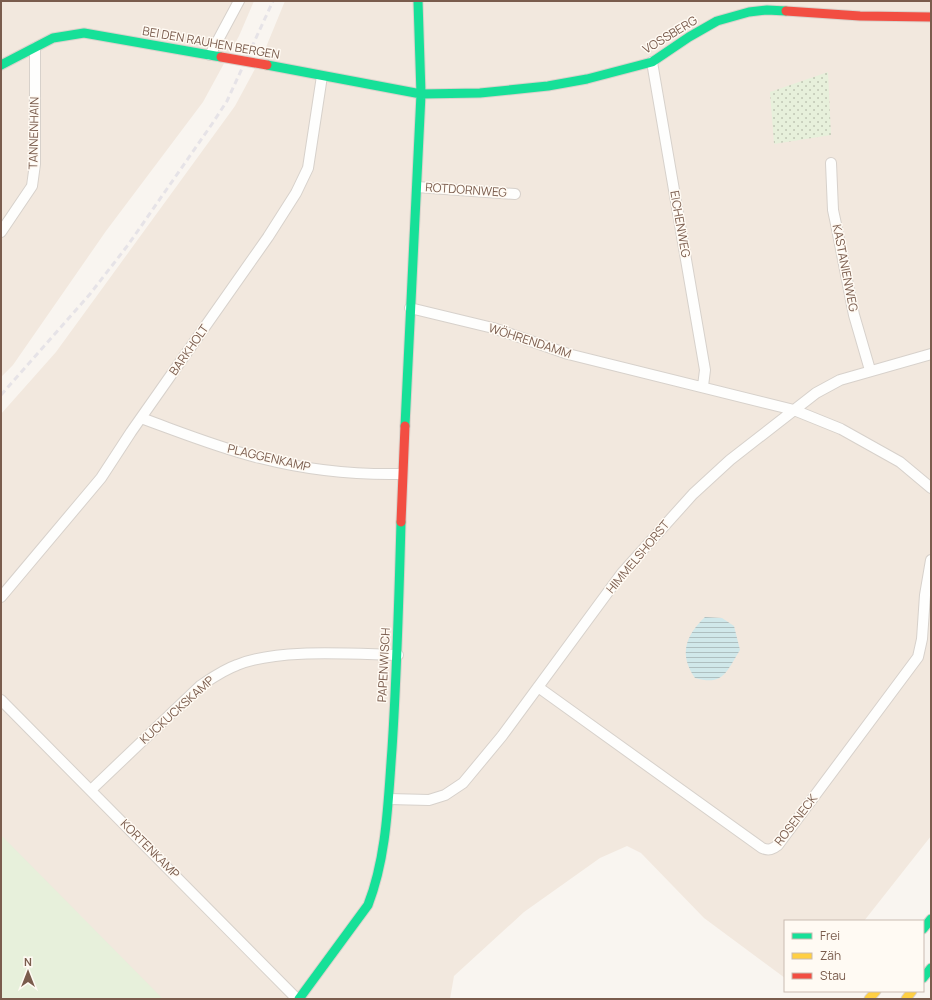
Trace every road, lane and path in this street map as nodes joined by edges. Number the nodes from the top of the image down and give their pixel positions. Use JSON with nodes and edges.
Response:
{"nodes":[{"id":1,"x":239,"y":1,"type":"edge"},
{"id":2,"x":418,"y":1,"type":"edge"},
{"id":3,"x":931,"y":17,"type":"edge"},
{"id":4,"x":35,"y":48,"type":"junction"},
{"id":5,"x":210,"y":55,"type":"junction"},
{"id":6,"x":652,"y":62,"type":"junction"},
{"id":7,"x":1,"y":65,"type":"edge"},
{"id":8,"x":322,"y":76,"type":"junction"},
{"id":9,"x":421,"y":94,"type":"junction"},
{"id":10,"x":831,"y":163,"type":"dead end"},
{"id":11,"x":417,"y":187,"type":"junction"},
{"id":12,"x":515,"y":194,"type":"dead end"},
{"id":13,"x":1,"y":232,"type":"edge"},
{"id":14,"x":410,"y":308,"type":"junction"},
{"id":15,"x":931,"y":354,"type":"edge"},
{"id":16,"x":870,"y":370,"type":"junction"},
{"id":17,"x":703,"y":386,"type":"junction"},
{"id":18,"x":794,"y":410,"type":"junction"},
{"id":19,"x":141,"y":418,"type":"junction"},
{"id":20,"x":402,"y":474,"type":"junction"},
{"id":21,"x":931,"y":488,"type":"edge"},
{"id":22,"x":931,"y":560,"type":"edge"},
{"id":23,"x":1,"y":597,"type":"edge"},
{"id":24,"x":398,"y":655,"type":"junction"},
{"id":25,"x":538,"y":687,"type":"junction"},
{"id":26,"x":1,"y":700,"type":"edge"},
{"id":27,"x":91,"y":790,"type":"junction"},
{"id":28,"x":389,"y":799,"type":"junction"},
{"id":29,"x":931,"y":919,"type":"edge"},
{"id":30,"x":924,"y":928,"type":"edge"},
{"id":31,"x":931,"y":968,"type":"edge"},
{"id":32,"x":924,"y":977,"type":"edge"},
{"id":33,"x":298,"y":999,"type":"edge"}],
"edges":[{"from":1,"to":5,"type":"street"},
{"from":2,"to":9,"type":"main road"},
{"from":3,"to":6,"type":"main road","name":"VOSSBERG"},
{"from":4,"to":5,"type":"main road","name":"BEI DEN RAUHEN BERGEN"},
{"from":4,"to":7,"type":"main road","name":"BEI DEN RAUHEN BERGEN"},
{"from":4,"to":13,"type":"street","name":"TANNENHAIN"},
{"from":5,"to":8,"type":"main road","name":"BEI DEN RAUHEN BERGEN","bridge":true},
{"from":6,"to":9,"type":"main road","name":"VOSSBERG"},
{"from":6,"to":17,"type":"street","name":"EICHENWEG"},
{"from":8,"to":9,"type":"main road","name":"BEI DEN RAUHEN BERGEN"},
{"from":8,"to":19,"type":"street","name":"BARKHOLT"},
{"from":9,"to":11,"type":"main road"},
{"from":10,"to":16,"type":"street","name":"KASTANIENWEG"},
{"from":11,"to":12,"type":"street","name":"ROTDORNWEG"},
{"from":11,"to":14,"type":"main road"},
{"from":14,"to":17,"type":"street","name":"WÖHRENDAMM"},
{"from":14,"to":20,"type":"main road","name":"PAPENWISCH"},
{"from":15,"to":16,"type":"street","name":"HIMMELSHORST"},
{"from":16,"to":18,"type":"street","name":"HIMMELSHORST"},
{"from":17,"to":18,"type":"street","name":"WÖHRENDAMM"},
{"from":18,"to":21,"type":"street","name":"WÖHRENDAMM"},
{"from":18,"to":25,"type":"street","name":"HIMMELSHORST"},
{"from":19,"to":20,"type":"street","name":"PLAGGENKAMP"},
{"from":19,"to":23,"type":"street","name":"BARKHOLT"},
{"from":20,"to":24,"type":"main road","name":"PAPENWISCH"},
{"from":22,"to":25,"type":"street","name":"ROSENECK"},
{"from":24,"to":27,"type":"street","name":"KUCKUCKSKAMP"},
{"from":24,"to":28,"type":"main road","name":"PAPENWISCH"},
{"from":25,"to":28,"type":"street","name":"HIMMELSHORST"},
{"from":26,"to":27,"type":"street","name":"KORTENKAMP"},
{"from":27,"to":33,"type":"street","name":"KORTENKAMP"},
{"from":28,"to":33,"type":"main road","name":"PAPENWISCH"},
{"from":29,"to":30,"type":"main road"},
{"from":31,"to":32,"type":"main road"}]}
